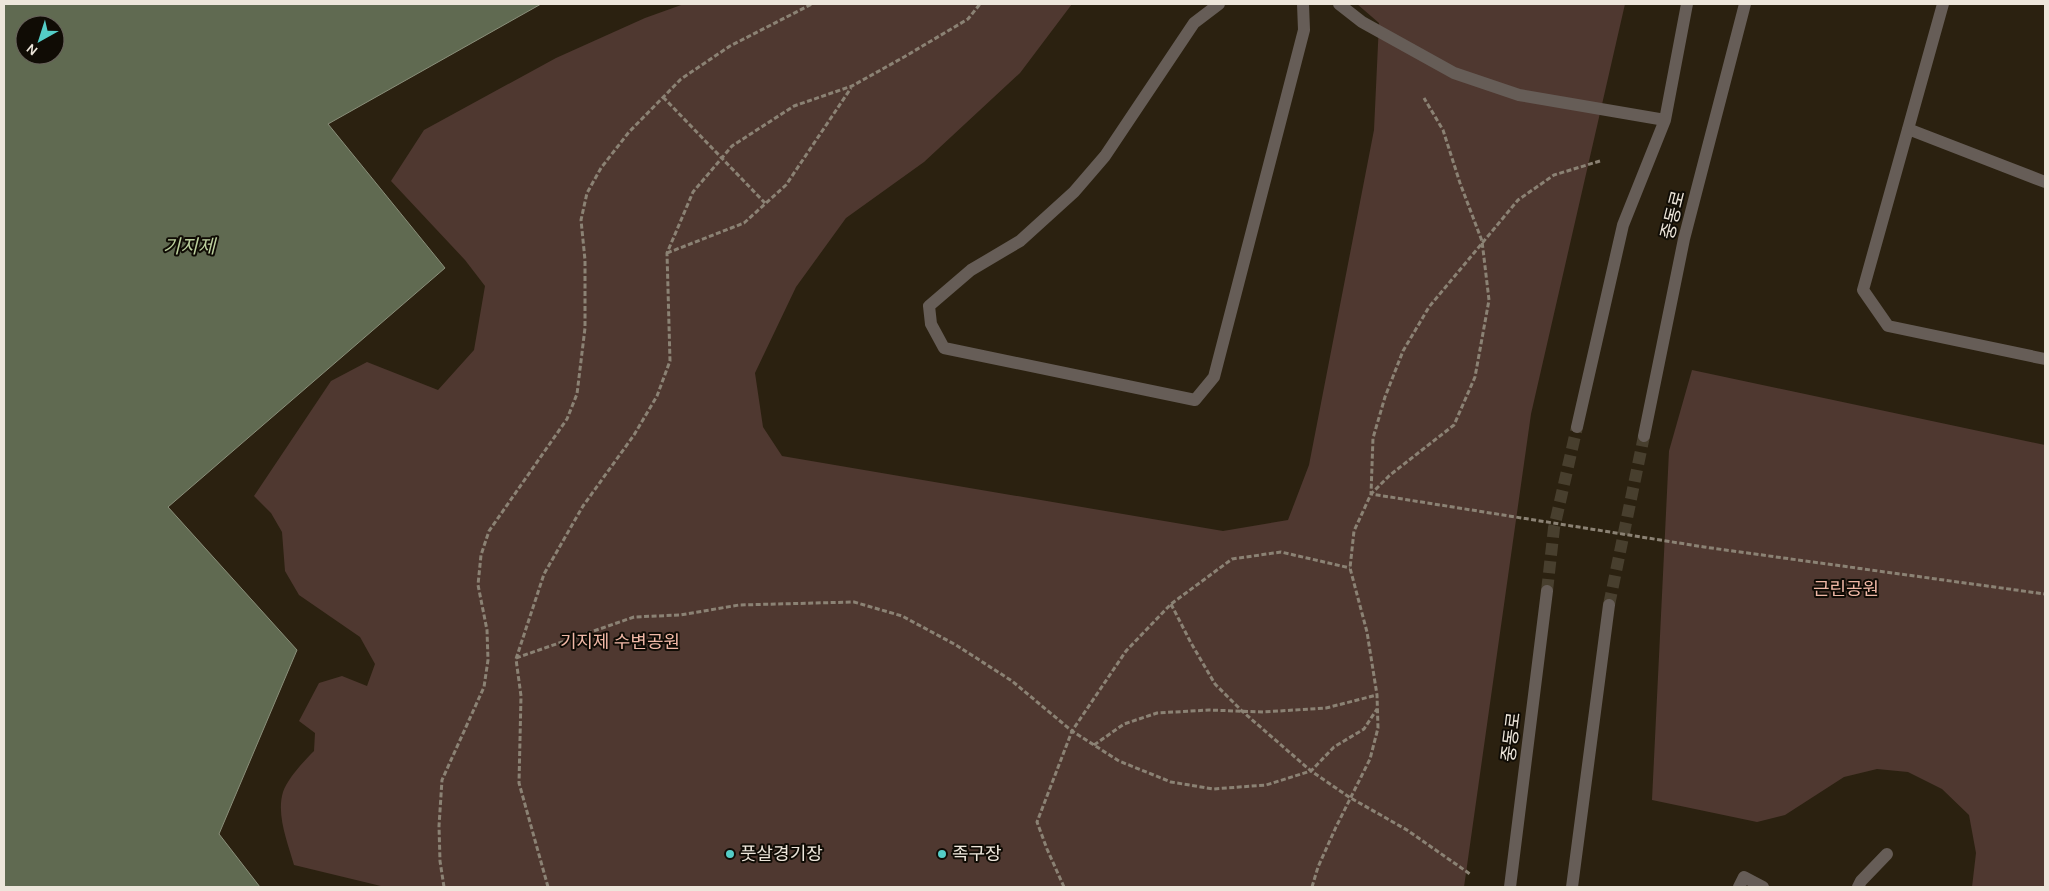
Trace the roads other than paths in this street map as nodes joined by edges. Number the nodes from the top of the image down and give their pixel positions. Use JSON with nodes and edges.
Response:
{"nodes":[{"id":1,"x":1219,"y":4,"type":"edge"},
{"id":2,"x":1303,"y":4,"type":"edge"},
{"id":3,"x":1339,"y":4,"type":"edge"},
{"id":4,"x":1687,"y":4,"type":"edge"},
{"id":5,"x":1745,"y":4,"type":"edge"},
{"id":6,"x":1943,"y":4,"type":"edge"},
{"id":7,"x":1664,"y":120,"type":"junction"},
{"id":8,"x":1908,"y":129,"type":"junction"},
{"id":9,"x":2045,"y":182,"type":"edge"},
{"id":10,"x":2045,"y":359,"type":"edge"},
{"id":11,"x":1577,"y":427,"type":"tunnel mouth"},
{"id":12,"x":1644,"y":436,"type":"tunnel mouth"},
{"id":13,"x":1547,"y":590,"type":"tunnel mouth"},
{"id":14,"x":1609,"y":604,"type":"tunnel mouth"},
{"id":15,"x":1887,"y":854,"type":"dead end"},
{"id":16,"x":1510,"y":887,"type":"edge"},
{"id":17,"x":1572,"y":887,"type":"edge"},
{"id":18,"x":1739,"y":887,"type":"edge"},
{"id":19,"x":1763,"y":887,"type":"edge"},
{"id":20,"x":1858,"y":887,"type":"edge"}],
"edges":[{"from":1,"to":2,"type":"street"},
{"from":3,"to":7,"type":"street"},
{"from":4,"to":7,"type":"street"},
{"from":5,"to":12,"type":"street","name":"중동로"},
{"from":6,"to":8,"type":"street"},
{"from":7,"to":11,"type":"street"},
{"from":8,"to":9,"type":"street"},
{"from":8,"to":10,"type":"street"},
{"from":13,"to":16,"type":"street","name":"중동로"},
{"from":14,"to":17,"type":"street"},
{"from":15,"to":20,"type":"street"},
{"from":18,"to":19,"type":"street"}]}
